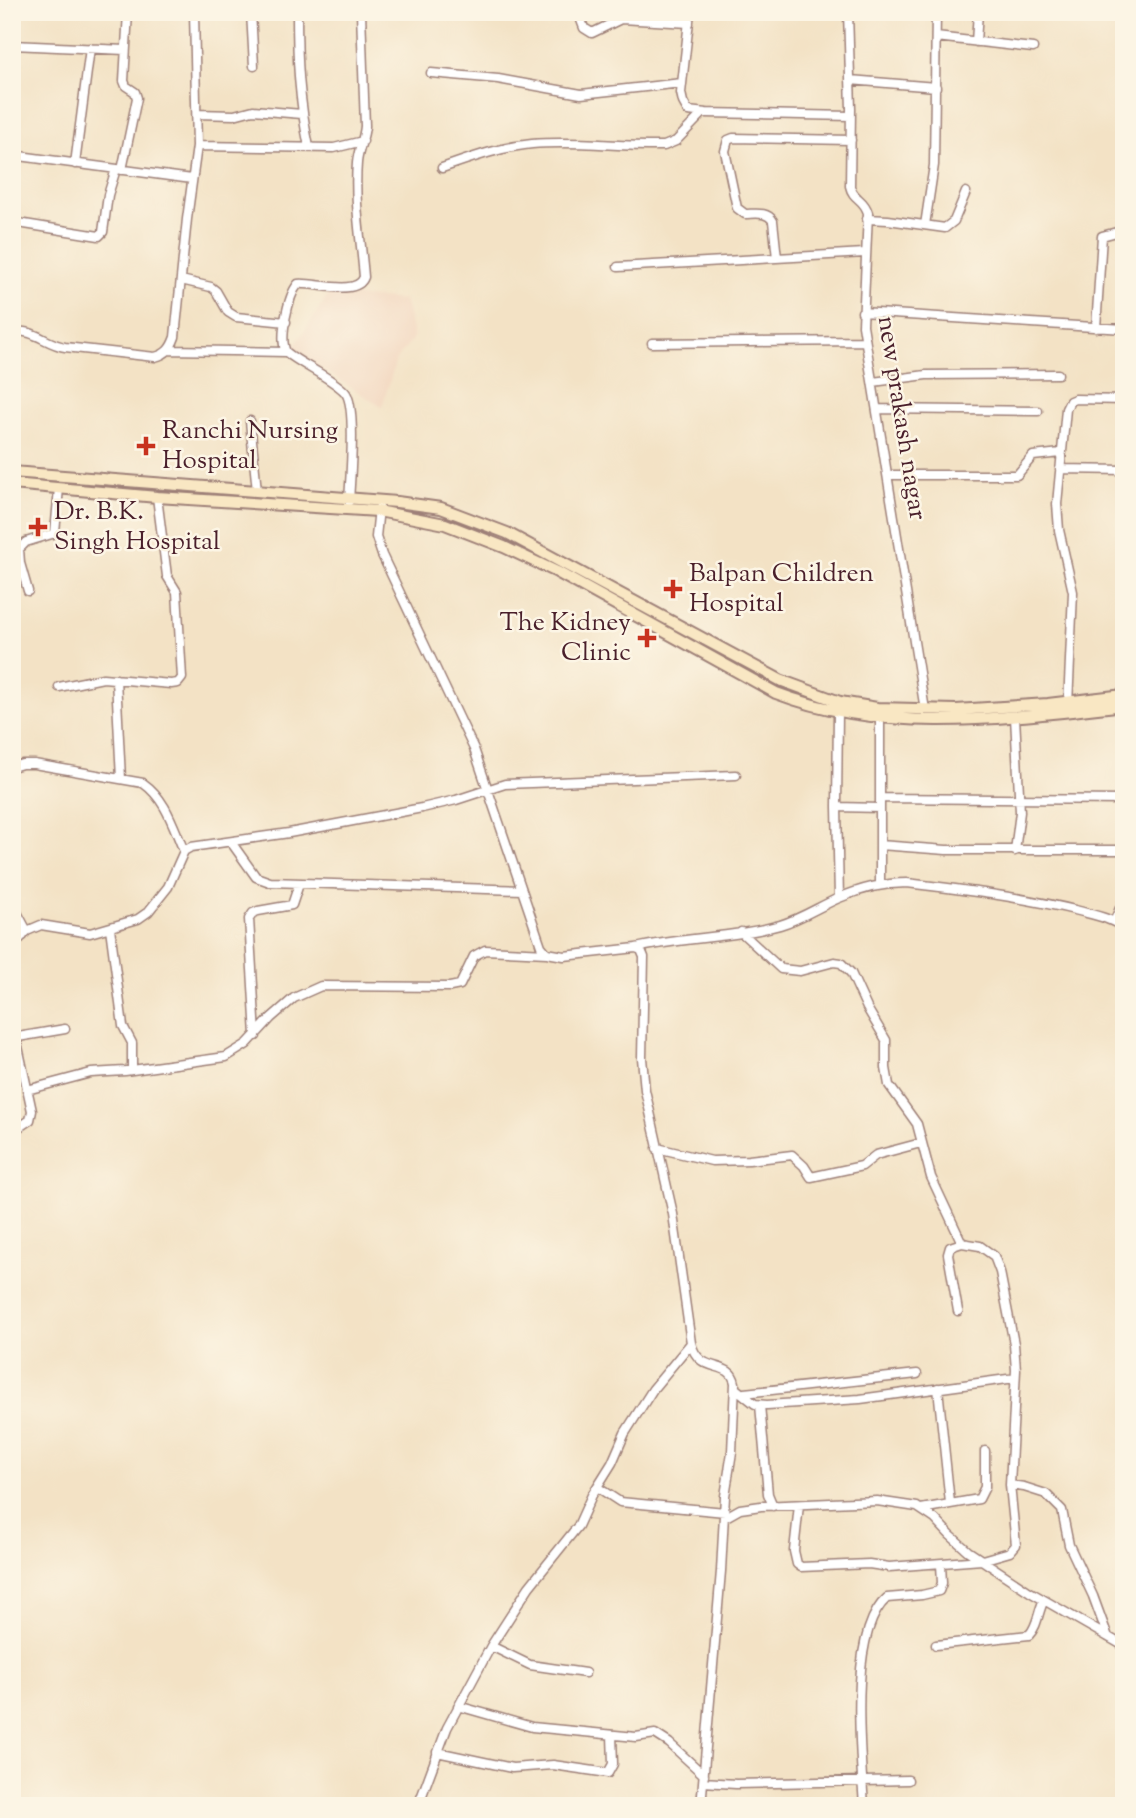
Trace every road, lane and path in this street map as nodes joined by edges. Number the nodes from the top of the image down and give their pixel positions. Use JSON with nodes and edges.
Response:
{"nodes":[{"id":1,"x":128,"y":12,"type":"edge"},
{"id":2,"x":194,"y":12,"type":"edge"},
{"id":3,"x":251,"y":12,"type":"edge"},
{"id":4,"x":296,"y":12,"type":"edge"},
{"id":5,"x":361,"y":12,"type":"edge"},
{"id":6,"x":578,"y":12,"type":"edge"},
{"id":7,"x":690,"y":12,"type":"edge"},
{"id":8,"x":848,"y":12,"type":"edge"},
{"id":9,"x":936,"y":12,"type":"edge"},
{"id":10,"x":978,"y":12,"type":"edge"},
{"id":11,"x":689,"y":23,"type":"junction"},
{"id":12,"x":936,"y":37,"type":"junction"},
{"id":13,"x":976,"y":42,"type":"junction"},
{"id":14,"x":12,"y":45,"type":"edge"},
{"id":15,"x":90,"y":48,"type":"junction"},
{"id":16,"x":1032,"y":48,"type":"dead end"},
{"id":17,"x":125,"y":50,"type":"junction"},
{"id":18,"x":254,"y":66,"type":"dead end"},
{"id":19,"x":431,"y":73,"type":"dead end"},
{"id":20,"x":850,"y":79,"type":"junction"},
{"id":21,"x":682,"y":83,"type":"junction"},
{"id":22,"x":936,"y":87,"type":"junction"},
{"id":23,"x":702,"y":113,"type":"junction"},
{"id":24,"x":197,"y":114,"type":"junction"},
{"id":25,"x":302,"y":114,"type":"junction"},
{"id":26,"x":851,"y":116,"type":"junction"},
{"id":27,"x":851,"y":140,"type":"junction"},
{"id":28,"x":363,"y":141,"type":"junction"},
{"id":29,"x":197,"y":146,"type":"junction"},
{"id":30,"x":309,"y":147,"type":"junction"},
{"id":31,"x":12,"y":155,"type":"edge"},
{"id":32,"x":75,"y":164,"type":"junction"},
{"id":33,"x":119,"y":169,"type":"junction"},
{"id":34,"x":442,"y":169,"type":"dead end"},
{"id":35,"x":192,"y":179,"type":"junction"},
{"id":36,"x":966,"y":192,"type":"dead end"},
{"id":37,"x":867,"y":219,"type":"junction"},
{"id":38,"x":12,"y":222,"type":"edge"},
{"id":39,"x":925,"y":225,"type":"junction"},
{"id":40,"x":1124,"y":230,"type":"edge"},
{"id":41,"x":865,"y":253,"type":"junction"},
{"id":42,"x":777,"y":258,"type":"junction"},
{"id":43,"x":618,"y":267,"type":"dead end"},
{"id":44,"x":181,"y":279,"type":"junction"},
{"id":45,"x":862,"y":312,"type":"junction"},
{"id":46,"x":286,"y":322,"type":"junction"},
{"id":47,"x":1096,"y":327,"type":"junction"},
{"id":48,"x":1124,"y":329,"type":"edge"},
{"id":49,"x":12,"y":332,"type":"edge"},
{"id":50,"x":865,"y":341,"type":"junction"},
{"id":51,"x":652,"y":343,"type":"dead end"},
{"id":52,"x":169,"y":350,"type":"junction"},
{"id":53,"x":286,"y":352,"type":"junction"},
{"id":54,"x":1058,"y":374,"type":"dead end"},
{"id":55,"x":873,"y":382,"type":"junction"},
{"id":56,"x":1124,"y":400,"type":"edge"},
{"id":57,"x":877,"y":409,"type":"junction"},
{"id":58,"x":1038,"y":411,"type":"dead end"},
{"id":59,"x":250,"y":421,"type":"dead end"},
{"id":60,"x":1061,"y":453,"type":"junction"},
{"id":61,"x":1060,"y":469,"type":"junction"},
{"id":62,"x":1124,"y":470,"type":"edge"},
{"id":63,"x":12,"y":472,"type":"edge"},
{"id":64,"x":889,"y":475,"type":"junction"},
{"id":65,"x":12,"y":484,"type":"edge"},
{"id":66,"x":59,"y":488,"type":"junction"},
{"id":67,"x":257,"y":491,"type":"junction"},
{"id":68,"x":157,"y":497,"type":"junction"},
{"id":69,"x":349,"y":504,"type":"junction"},
{"id":70,"x":379,"y":506,"type":"junction"},
{"id":71,"x":28,"y":591,"type":"dead end"},
{"id":72,"x":117,"y":680,"type":"junction"},
{"id":73,"x":59,"y":687,"type":"dead end"},
{"id":74,"x":1124,"y":695,"type":"edge"},
{"id":75,"x":1124,"y":705,"type":"edge"},
{"id":76,"x":1068,"y":706,"type":"junction"},
{"id":77,"x":925,"y":710,"type":"junction"},
{"id":78,"x":838,"y":711,"type":"junction"},
{"id":79,"x":1015,"y":717,"type":"junction"},
{"id":80,"x":880,"y":718,"type":"junction"},
{"id":81,"x":12,"y":767,"type":"edge"},
{"id":82,"x":736,"y":775,"type":"dead end"},
{"id":83,"x":121,"y":779,"type":"junction"},
{"id":84,"x":488,"y":790,"type":"junction"},
{"id":85,"x":880,"y":798,"type":"junction"},
{"id":86,"x":1124,"y":800,"type":"edge"},
{"id":87,"x":1019,"y":801,"type":"junction"},
{"id":88,"x":837,"y":807,"type":"junction"},
{"id":89,"x":880,"y":808,"type":"junction"},
{"id":90,"x":231,"y":842,"type":"junction"},
{"id":91,"x":880,"y":845,"type":"junction"},
{"id":92,"x":184,"y":850,"type":"junction"},
{"id":93,"x":1124,"y":850,"type":"edge"},
{"id":94,"x":1015,"y":851,"type":"junction"},
{"id":95,"x":299,"y":884,"type":"junction"},
{"id":96,"x":880,"y":884,"type":"junction"},
{"id":97,"x":522,"y":890,"type":"junction"},
{"id":98,"x":839,"y":898,"type":"junction"},
{"id":99,"x":1124,"y":899,"type":"edge"},
{"id":100,"x":12,"y":903,"type":"edge"},
{"id":101,"x":1114,"y":922,"type":"junction"},
{"id":102,"x":110,"y":928,"type":"junction"},
{"id":103,"x":1124,"y":928,"type":"edge"},
{"id":104,"x":12,"y":932,"type":"edge"},
{"id":105,"x":741,"y":932,"type":"junction"},
{"id":106,"x":25,"y":934,"type":"junction"},
{"id":107,"x":12,"y":947,"type":"edge"},
{"id":108,"x":636,"y":948,"type":"junction"},
{"id":109,"x":547,"y":953,"type":"junction"},
{"id":110,"x":12,"y":1019,"type":"edge"},
{"id":111,"x":65,"y":1029,"type":"dead end"},
{"id":112,"x":15,"y":1032,"type":"edge"},
{"id":113,"x":256,"y":1036,"type":"junction"},
{"id":114,"x":132,"y":1070,"type":"junction"},
{"id":115,"x":27,"y":1090,"type":"junction"},
{"id":116,"x":12,"y":1132,"type":"edge"},
{"id":117,"x":921,"y":1143,"type":"junction"},
{"id":118,"x":657,"y":1148,"type":"junction"},
{"id":119,"x":962,"y":1243,"type":"junction"},
{"id":120,"x":958,"y":1311,"type":"dead end"},
{"id":121,"x":691,"y":1343,"type":"junction"},
{"id":122,"x":917,"y":1374,"type":"dead end"},
{"id":123,"x":1015,"y":1378,"type":"junction"},
{"id":124,"x":735,"y":1388,"type":"junction"},
{"id":125,"x":938,"y":1388,"type":"junction"},
{"id":126,"x":744,"y":1393,"type":"junction"},
{"id":127,"x":760,"y":1405,"type":"junction"},
{"id":128,"x":985,"y":1451,"type":"dead end"},
{"id":129,"x":1010,"y":1485,"type":"junction"},
{"id":130,"x":597,"y":1487,"type":"junction"},
{"id":131,"x":950,"y":1503,"type":"junction"},
{"id":132,"x":799,"y":1505,"type":"junction"},
{"id":133,"x":773,"y":1506,"type":"junction"},
{"id":134,"x":921,"y":1509,"type":"junction"},
{"id":135,"x":724,"y":1515,"type":"junction"},
{"id":136,"x":982,"y":1560,"type":"junction"},
{"id":137,"x":941,"y":1564,"type":"junction"},
{"id":138,"x":1044,"y":1600,"type":"junction"},
{"id":139,"x":1108,"y":1637,"type":"junction"},
{"id":140,"x":936,"y":1645,"type":"dead end"},
{"id":141,"x":491,"y":1646,"type":"junction"},
{"id":142,"x":1124,"y":1646,"type":"edge"},
{"id":143,"x":585,"y":1673,"type":"dead end"},
{"id":144,"x":458,"y":1706,"type":"junction"},
{"id":145,"x":612,"y":1734,"type":"junction"},
{"id":146,"x":438,"y":1752,"type":"junction"},
{"id":147,"x":704,"y":1778,"type":"junction"},
{"id":148,"x":862,"y":1780,"type":"junction"},
{"id":149,"x":908,"y":1780,"type":"dead end"},
{"id":150,"x":418,"y":1806,"type":"edge"},
{"id":151,"x":701,"y":1806,"type":"edge"},
{"id":152,"x":864,"y":1806,"type":"edge"}],
"edges":[{"from":1,"to":17,"type":"street"},
{"from":2,"to":24,"type":"street"},
{"from":3,"to":18,"type":"street"},
{"from":4,"to":25,"type":"street"},
{"from":5,"to":28,"type":"street"},
{"from":6,"to":11,"type":"street"},
{"from":7,"to":11,"type":"street"},
{"from":8,"to":20,"type":"street"},
{"from":9,"to":12,"type":"street"},
{"from":10,"to":13,"type":"street"},
{"from":11,"to":21,"type":"street"},
{"from":12,"to":13,"type":"street"},
{"from":12,"to":22,"type":"street"},
{"from":13,"to":16,"type":"street"},
{"from":14,"to":15,"type":"street"},
{"from":15,"to":17,"type":"street"},
{"from":15,"to":32,"type":"street"},
{"from":17,"to":33,"type":"street"},
{"from":19,"to":21,"type":"street"},
{"from":20,"to":22,"type":"street"},
{"from":20,"to":26,"type":"street"},
{"from":21,"to":23,"type":"street"},
{"from":22,"to":39,"type":"street"},
{"from":23,"to":26,"type":"street"},
{"from":23,"to":34,"type":"street"},
{"from":24,"to":25,"type":"street"},
{"from":24,"to":29,"type":"street"},
{"from":25,"to":30,"type":"street"},
{"from":26,"to":27,"type":"street"},
{"from":27,"to":37,"type":"street"},
{"from":27,"to":42,"type":"street"},
{"from":28,"to":30,"type":"street"},
{"from":28,"to":46,"type":"street"},
{"from":29,"to":30,"type":"street"},
{"from":29,"to":35,"type":"street"},
{"from":31,"to":32,"type":"street"},
{"from":32,"to":33,"type":"street"},
{"from":33,"to":35,"type":"street"},
{"from":33,"to":38,"type":"street"},
{"from":35,"to":44,"type":"street"},
{"from":36,"to":39,"type":"street"},
{"from":37,"to":39,"type":"street"},
{"from":37,"to":41,"type":"street","name":"new prakash nagar"},
{"from":40,"to":47,"type":"street"},
{"from":41,"to":42,"type":"street"},
{"from":41,"to":45,"type":"street","name":"new prakash nagar"},
{"from":42,"to":43,"type":"street"},
{"from":44,"to":46,"type":"street"},
{"from":44,"to":52,"type":"street"},
{"from":45,"to":47,"type":"street"},
{"from":45,"to":50,"type":"street","name":"new prakash nagar"},
{"from":46,"to":53,"type":"street"},
{"from":47,"to":48,"type":"street"},
{"from":49,"to":52,"type":"street"},
{"from":50,"to":51,"type":"street"},
{"from":50,"to":55,"type":"street","name":"new prakash nagar"},
{"from":52,"to":53,"type":"street"},
{"from":53,"to":69,"type":"street"},
{"from":54,"to":55,"type":"street"},
{"from":55,"to":57,"type":"street","name":"new prakash nagar"},
{"from":56,"to":60,"type":"street"},
{"from":57,"to":58,"type":"street"},
{"from":57,"to":64,"type":"street","name":"new prakash nagar"},
{"from":59,"to":67,"type":"street"},
{"from":60,"to":61,"type":"street"},
{"from":60,"to":64,"type":"street"},
{"from":61,"to":62,"type":"street"},
{"from":61,"to":76,"type":"street"},
{"from":63,"to":67,"type":"main road"},
{"from":64,"to":77,"type":"street","name":"new prakash nagar"},
{"from":65,"to":66,"type":"main road"},
{"from":66,"to":68,"type":"main road"},
{"from":66,"to":71,"type":"street"},
{"from":67,"to":69,"type":"main road"},
{"from":68,"to":69,"type":"main road"},
{"from":68,"to":72,"type":"street"},
{"from":69,"to":70,"type":"main road"},
{"from":70,"to":77,"type":"main road"},
{"from":70,"to":78,"type":"main road"},
{"from":70,"to":84,"type":"street"},
{"from":72,"to":73,"type":"street"},
{"from":72,"to":83,"type":"street"},
{"from":74,"to":76,"type":"main road"},
{"from":75,"to":76,"type":"main road"},
{"from":76,"to":77,"type":"main road"},
{"from":76,"to":79,"type":"main road"},
{"from":78,"to":80,"type":"main road"},
{"from":78,"to":88,"type":"street"},
{"from":79,"to":80,"type":"main road"},
{"from":79,"to":87,"type":"street"},
{"from":80,"to":85,"type":"street"},
{"from":81,"to":83,"type":"street"},
{"from":82,"to":84,"type":"street"},
{"from":83,"to":92,"type":"street"},
{"from":84,"to":90,"type":"street"},
{"from":84,"to":97,"type":"street"},
{"from":85,"to":87,"type":"street"},
{"from":85,"to":89,"type":"street"},
{"from":86,"to":87,"type":"street"},
{"from":87,"to":94,"type":"street"},
{"from":88,"to":89,"type":"street"},
{"from":88,"to":98,"type":"street"},
{"from":89,"to":91,"type":"street"},
{"from":90,"to":92,"type":"street"},
{"from":90,"to":95,"type":"street"},
{"from":91,"to":94,"type":"street"},
{"from":91,"to":96,"type":"street"},
{"from":92,"to":102,"type":"street"},
{"from":93,"to":94,"type":"street"},
{"from":95,"to":97,"type":"street"},
{"from":95,"to":113,"type":"street"},
{"from":96,"to":98,"type":"street"},
{"from":96,"to":101,"type":"street"},
{"from":97,"to":109,"type":"street"},
{"from":98,"to":105,"type":"street"},
{"from":99,"to":101,"type":"street"},
{"from":100,"to":106,"type":"street"},
{"from":101,"to":103,"type":"street"},
{"from":102,"to":106,"type":"street"},
{"from":102,"to":114,"type":"street"},
{"from":104,"to":106,"type":"street"},
{"from":105,"to":108,"type":"street"},
{"from":105,"to":117,"type":"street"},
{"from":106,"to":107,"type":"street"},
{"from":108,"to":109,"type":"street"},
{"from":108,"to":118,"type":"street"},
{"from":109,"to":113,"type":"street"},
{"from":110,"to":112,"type":"street"},
{"from":111,"to":112,"type":"street"},
{"from":112,"to":115,"type":"street"},
{"from":113,"to":114,"type":"street"},
{"from":114,"to":115,"type":"street"},
{"from":115,"to":116,"type":"street"},
{"from":117,"to":118,"type":"street"},
{"from":117,"to":119,"type":"street"},
{"from":118,"to":121,"type":"street"},
{"from":119,"to":120,"type":"street"},
{"from":119,"to":123,"type":"street"},
{"from":121,"to":124,"type":"street"},
{"from":121,"to":130,"type":"street"},
{"from":122,"to":126,"type":"street"},
{"from":123,"to":125,"type":"street"},
{"from":123,"to":129,"type":"street"},
{"from":124,"to":126,"type":"street"},
{"from":124,"to":135,"type":"street"},
{"from":125,"to":127,"type":"street"},
{"from":125,"to":131,"type":"street"},
{"from":126,"to":127,"type":"street"},
{"from":127,"to":133,"type":"street"},
{"from":128,"to":131,"type":"street"},
{"from":129,"to":136,"type":"street"},
{"from":129,"to":139,"type":"street"},
{"from":130,"to":135,"type":"street"},
{"from":130,"to":141,"type":"street"},
{"from":131,"to":134,"type":"street"},
{"from":132,"to":133,"type":"street"},
{"from":132,"to":134,"type":"street"},
{"from":132,"to":137,"type":"street"},
{"from":133,"to":135,"type":"street"},
{"from":134,"to":136,"type":"street"},
{"from":135,"to":147,"type":"street"},
{"from":136,"to":137,"type":"street"},
{"from":136,"to":138,"type":"street"},
{"from":137,"to":148,"type":"street"},
{"from":138,"to":139,"type":"street"},
{"from":138,"to":140,"type":"street"},
{"from":139,"to":142,"type":"street"},
{"from":141,"to":143,"type":"street"},
{"from":141,"to":144,"type":"street"},
{"from":144,"to":145,"type":"street"},
{"from":144,"to":146,"type":"street"},
{"from":145,"to":146,"type":"street"},
{"from":145,"to":147,"type":"street"},
{"from":146,"to":150,"type":"street"},
{"from":147,"to":148,"type":"street"},
{"from":147,"to":151,"type":"street"},
{"from":148,"to":149,"type":"street"},
{"from":148,"to":152,"type":"street"}]}
